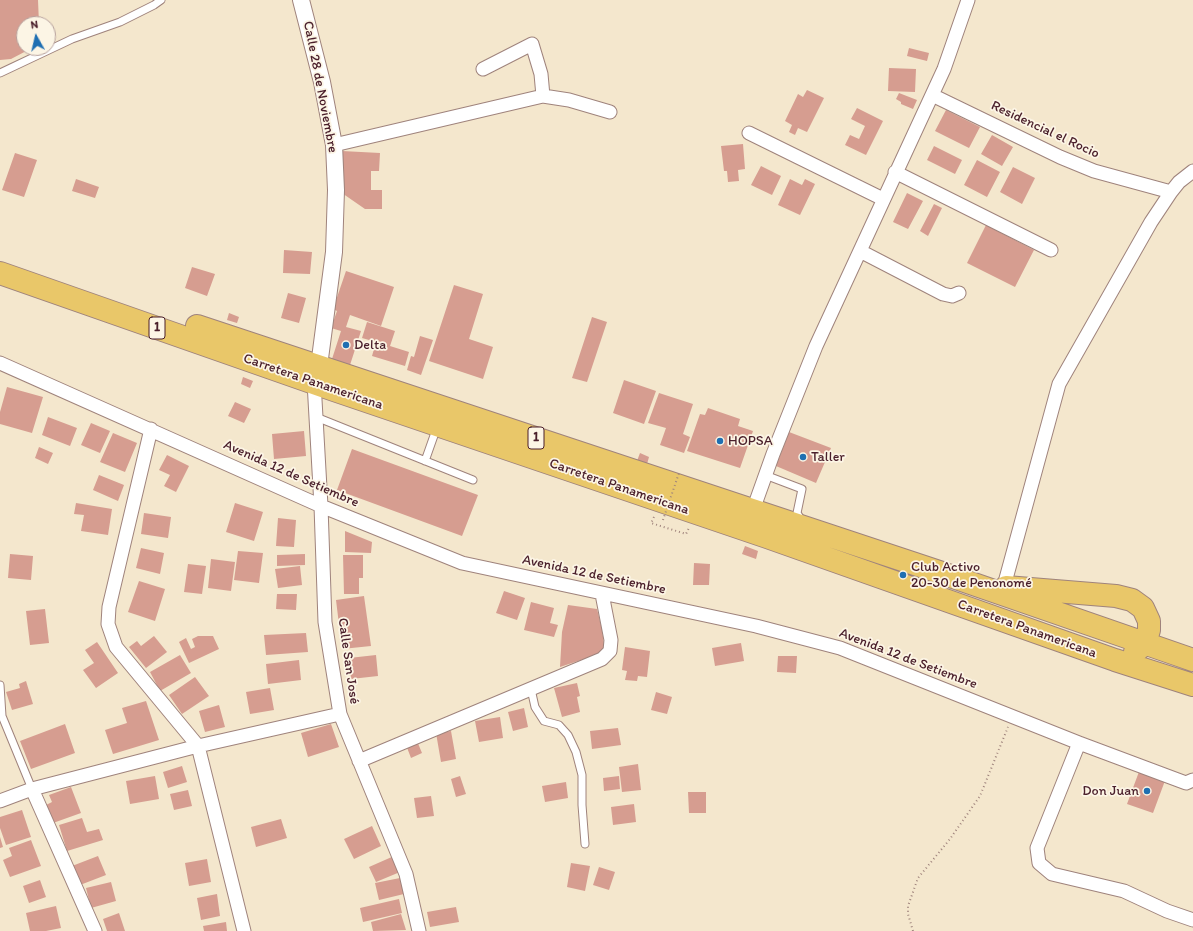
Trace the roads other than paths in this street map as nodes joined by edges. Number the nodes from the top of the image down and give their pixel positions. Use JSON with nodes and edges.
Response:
{"nodes":[{"id":1,"x":161,"y":0,"type":"edge"},
{"id":2,"x":301,"y":0,"type":"edge"},
{"id":3,"x":968,"y":0,"type":"edge"},
{"id":4,"x":483,"y":69,"type":"dead end"},
{"id":5,"x":0,"y":73,"type":"edge"},
{"id":6,"x":932,"y":94,"type":"junction"},
{"id":7,"x":543,"y":96,"type":"junction"},
{"id":8,"x":610,"y":112,"type":"dead end"},
{"id":9,"x":749,"y":133,"type":"dead end"},
{"id":10,"x":334,"y":146,"type":"junction"},
{"id":11,"x":895,"y":172,"type":"junction"},
{"id":12,"x":1193,"y":172,"type":"edge"},
{"id":13,"x":1171,"y":192,"type":"junction"},
{"id":14,"x":883,"y":199,"type":"junction"},
{"id":15,"x":1051,"y":250,"type":"dead end"},
{"id":16,"x":860,"y":251,"type":"junction"},
{"id":17,"x":0,"y":258,"type":"edge"},
{"id":18,"x":0,"y":273,"type":"edge"},
{"id":19,"x":959,"y":293,"type":"dead end"},
{"id":20,"x":0,"y":363,"type":"edge"},
{"id":21,"x":316,"y":374,"type":"junction"},
{"id":22,"x":316,"y":417,"type":"junction"},
{"id":23,"x":438,"y":425,"type":"junction"},
{"id":24,"x":151,"y":429,"type":"junction"},
{"id":25,"x":425,"y":461,"type":"junction"},
{"id":26,"x":765,"y":475,"type":"junction"},
{"id":27,"x":473,"y":480,"type":"dead end"},
{"id":28,"x":322,"y":506,"type":"junction"},
{"id":29,"x":753,"y":510,"type":"junction"},
{"id":30,"x":807,"y":528,"type":"junction"},
{"id":31,"x":767,"y":537,"type":"junction"},
{"id":32,"x":965,"y":582,"type":"junction"},
{"id":33,"x":1004,"y":586,"type":"junction"},
{"id":34,"x":602,"y":594,"type":"junction"},
{"id":35,"x":1145,"y":643,"type":"junction"},
{"id":36,"x":1115,"y":660,"type":"junction"},
{"id":37,"x":1193,"y":660,"type":"edge"},
{"id":38,"x":0,"y":685,"type":"edge"},
{"id":39,"x":1193,"y":685,"type":"edge"},
{"id":40,"x":531,"y":689,"type":"junction"},
{"id":41,"x":340,"y":714,"type":"junction"},
{"id":42,"x":1079,"y":744,"type":"junction"},
{"id":43,"x":198,"y":746,"type":"junction"},
{"id":44,"x":359,"y":761,"type":"junction"},
{"id":45,"x":1193,"y":780,"type":"edge"},
{"id":46,"x":32,"y":789,"type":"junction"},
{"id":47,"x":0,"y":801,"type":"edge"},
{"id":48,"x":585,"y":844,"type":"dead end"},
{"id":49,"x":1193,"y":920,"type":"edge"},
{"id":50,"x":95,"y":931,"type":"edge"},
{"id":51,"x":244,"y":931,"type":"edge"},
{"id":52,"x":419,"y":931,"type":"edge"}],
"edges":[{"from":1,"to":5,"type":"lane"},
{"from":2,"to":10,"type":"street","name":"Calle 28 de Noviembre"},
{"from":3,"to":6,"type":"street"},
{"from":4,"to":7,"type":"street"},
{"from":6,"to":11,"type":"street"},
{"from":6,"to":13,"type":"street","name":"Residencial el Rocio"},
{"from":7,"to":8,"type":"street"},
{"from":7,"to":10,"type":"street"},
{"from":9,"to":14,"type":"street"},
{"from":10,"to":21,"type":"street","name":"Calle 28 de Noviembre"},
{"from":11,"to":14,"type":"street"},
{"from":11,"to":15,"type":"street"},
{"from":12,"to":13,"type":"street"},
{"from":13,"to":33,"type":"street"},
{"from":14,"to":16,"type":"street"},
{"from":16,"to":19,"type":"street"},
{"from":16,"to":26,"type":"street"},
{"from":17,"to":21,"type":"highway","name":"Carretera Panamericana","number":"1"},
{"from":18,"to":21,"type":"highway","name":"Carretera Panamericana","number":"1"},
{"from":20,"to":24,"type":"street","name":"Avenida 12 de Setiembre"},
{"from":21,"to":22,"type":"street","name":"Calle San José"},
{"from":21,"to":23,"type":"highway","name":"Carretera Panamericana","number":"1"},
{"from":21,"to":29,"type":"highway","name":"Carretera Panamericana","number":"1"},
{"from":22,"to":25,"type":"lane"},
{"from":22,"to":28,"type":"street","name":"Calle San José"},
{"from":23,"to":25,"type":"lane"},
{"from":23,"to":31,"type":"highway","name":"Carretera Panamericana","number":"1"},
{"from":24,"to":28,"type":"street","name":"Avenida 12 de Setiembre"},
{"from":24,"to":43,"type":"street"},
{"from":25,"to":27,"type":"lane"},
{"from":26,"to":29,"type":"street"},
{"from":26,"to":30,"type":"lane"},
{"from":28,"to":34,"type":"street","name":"Avenida 12 de Setiembre"},
{"from":28,"to":41,"type":"street","name":"Calle San José"},
{"from":29,"to":30,"type":"highway","name":"Carretera Panamericana","number":"1"},
{"from":29,"to":31,"type":"highway"},
{"from":30,"to":32,"type":"highway","name":"Carretera Panamericana","number":"1"},
{"from":31,"to":36,"type":"highway","name":"Carretera Panamericana","number":"1"},
{"from":32,"to":33,"type":"highway"},
{"from":32,"to":35,"type":"highway","name":"Carretera Panamericana","number":"1"},
{"from":33,"to":35,"type":"highway"},
{"from":34,"to":40,"type":"street"},
{"from":34,"to":42,"type":"street","name":"Avenida 12 de Setiembre"},
{"from":35,"to":36,"type":"highway"},
{"from":35,"to":37,"type":"highway","name":"Carretera Panamericana","number":"1"},
{"from":36,"to":39,"type":"highway","name":"Carretera Panamericana","number":"1"},
{"from":38,"to":46,"type":"lane"},
{"from":40,"to":44,"type":"street"},
{"from":40,"to":48,"type":"lane"},
{"from":41,"to":43,"type":"street"},
{"from":41,"to":44,"type":"street","name":"Calle San José"},
{"from":42,"to":45,"type":"street","name":"Avenida 12 de Setiembre"},
{"from":42,"to":49,"type":"street"},
{"from":43,"to":46,"type":"street"},
{"from":43,"to":51,"type":"street"},
{"from":44,"to":52,"type":"street","name":"Calle San José"},
{"from":46,"to":47,"type":"street"},
{"from":46,"to":50,"type":"street"}]}
